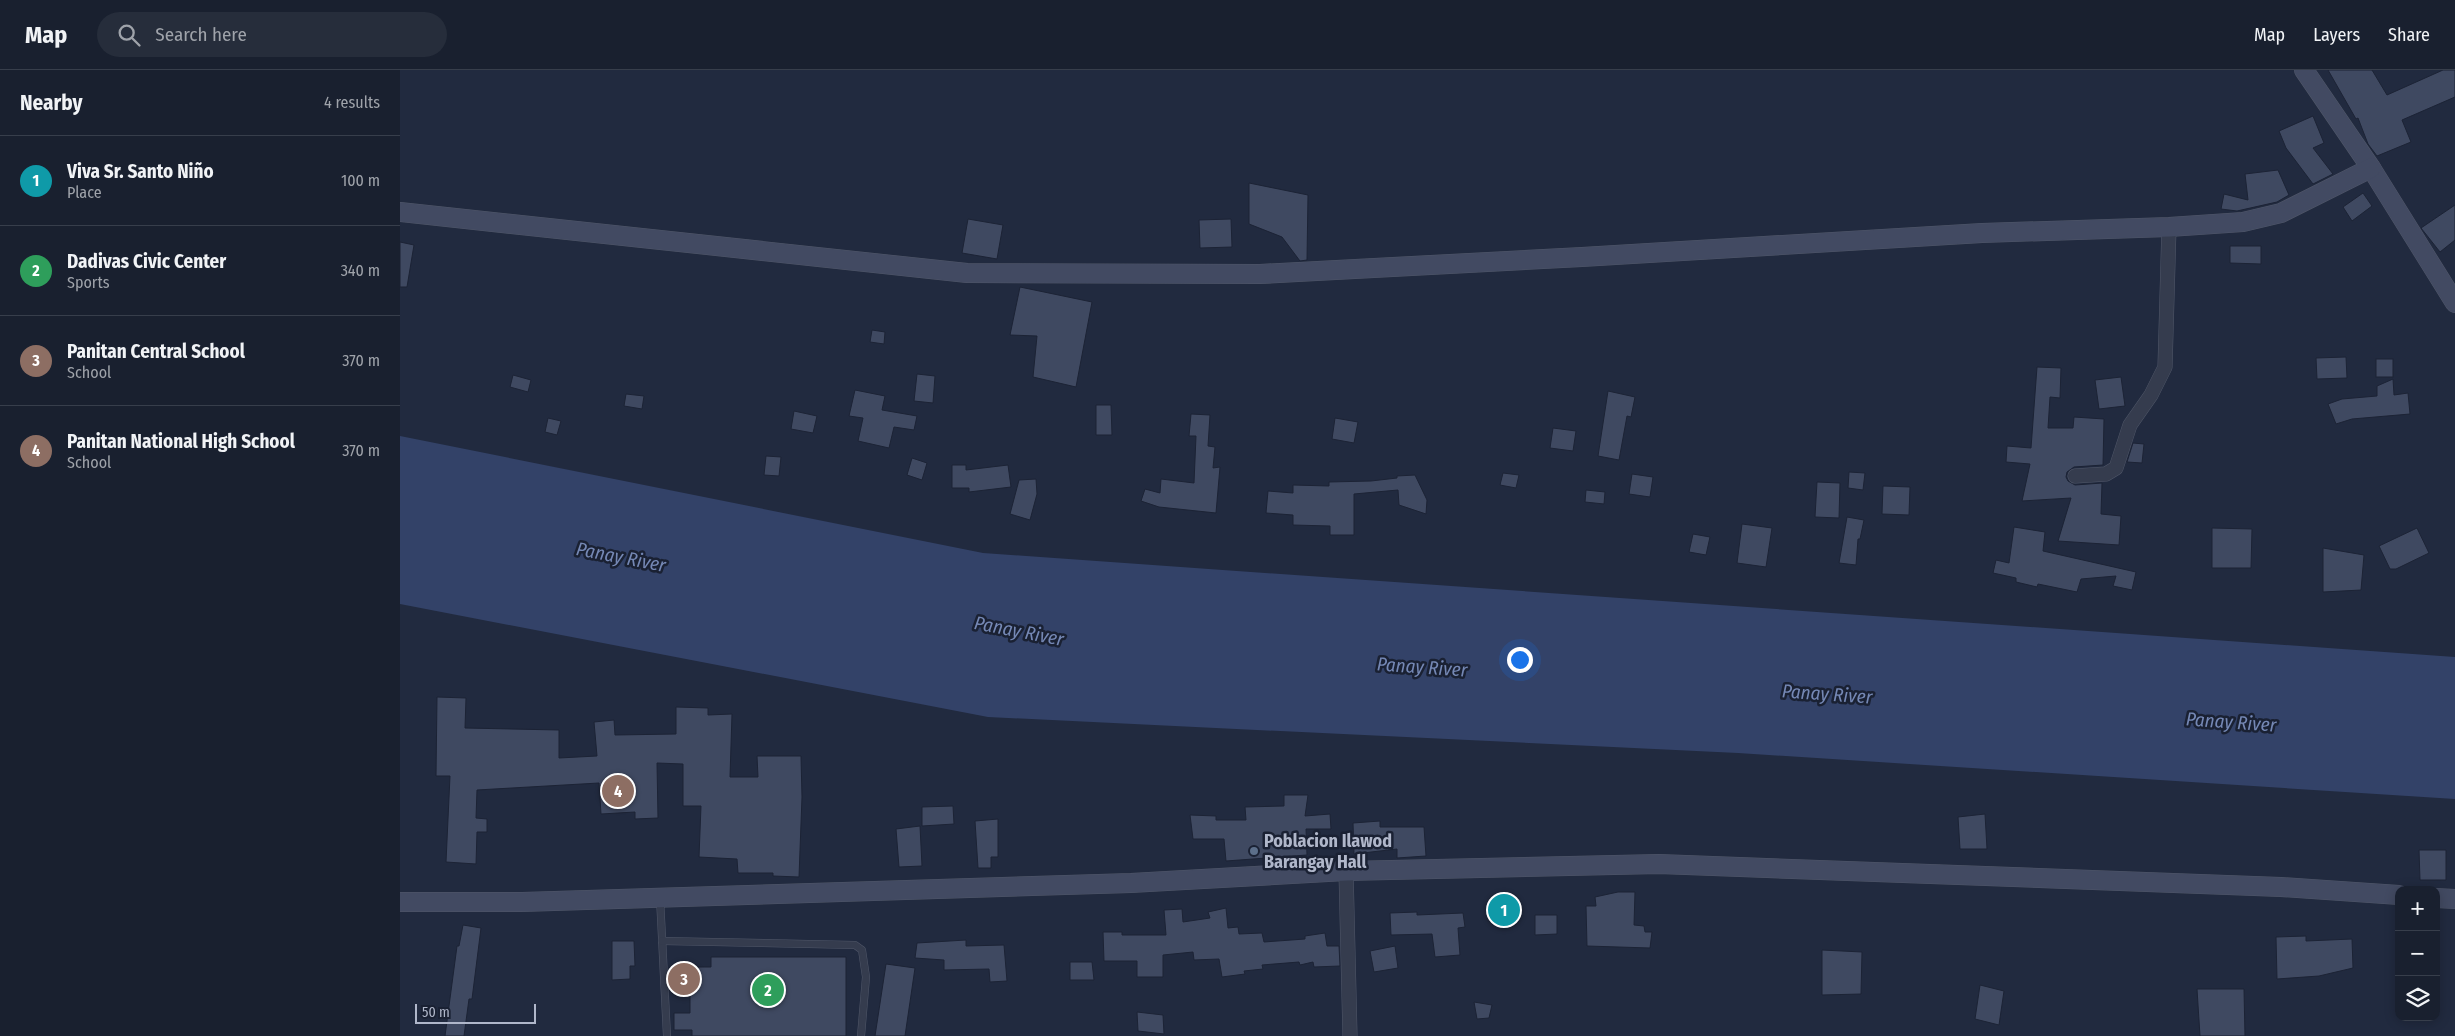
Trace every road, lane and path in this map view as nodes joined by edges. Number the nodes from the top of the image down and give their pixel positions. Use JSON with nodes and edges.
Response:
{"nodes":[{"id":1,"x":2304,"y":70,"type":"edge"},
{"id":2,"x":2371,"y":168,"type":"junction"},
{"id":3,"x":400,"y":212,"type":"edge"},
{"id":4,"x":2169,"y":227,"type":"junction"},
{"id":5,"x":2455,"y":303,"type":"edge"},
{"id":6,"x":2075,"y":476,"type":"dead end"},
{"id":7,"x":1346,"y":871,"type":"junction"},
{"id":8,"x":2395,"y":895,"type":"edge"},
{"id":9,"x":660,"y":898,"type":"junction"},
{"id":10,"x":2440,"y":898,"type":"edge"},
{"id":11,"x":2455,"y":899,"type":"edge"},
{"id":12,"x":400,"y":902,"type":"edge"},
{"id":13,"x":662,"y":942,"type":"junction"},
{"id":14,"x":667,"y":1036,"type":"edge"},
{"id":15,"x":861,"y":1036,"type":"edge"},
{"id":16,"x":1350,"y":1036,"type":"edge"}],
"edges":[{"from":1,"to":2,"type":"main road"},
{"from":2,"to":4,"type":"main road"},
{"from":2,"to":5,"type":"main road"},
{"from":3,"to":4,"type":"main road"},
{"from":4,"to":6,"type":"street"},
{"from":7,"to":8,"type":"main road"},
{"from":7,"to":9,"type":"main road"},
{"from":7,"to":16,"type":"street"},
{"from":9,"to":12,"type":"main road"},
{"from":9,"to":13,"type":"lane"},
{"from":10,"to":11,"type":"main road"},
{"from":13,"to":14,"type":"lane"},
{"from":13,"to":15,"type":"lane"}]}
